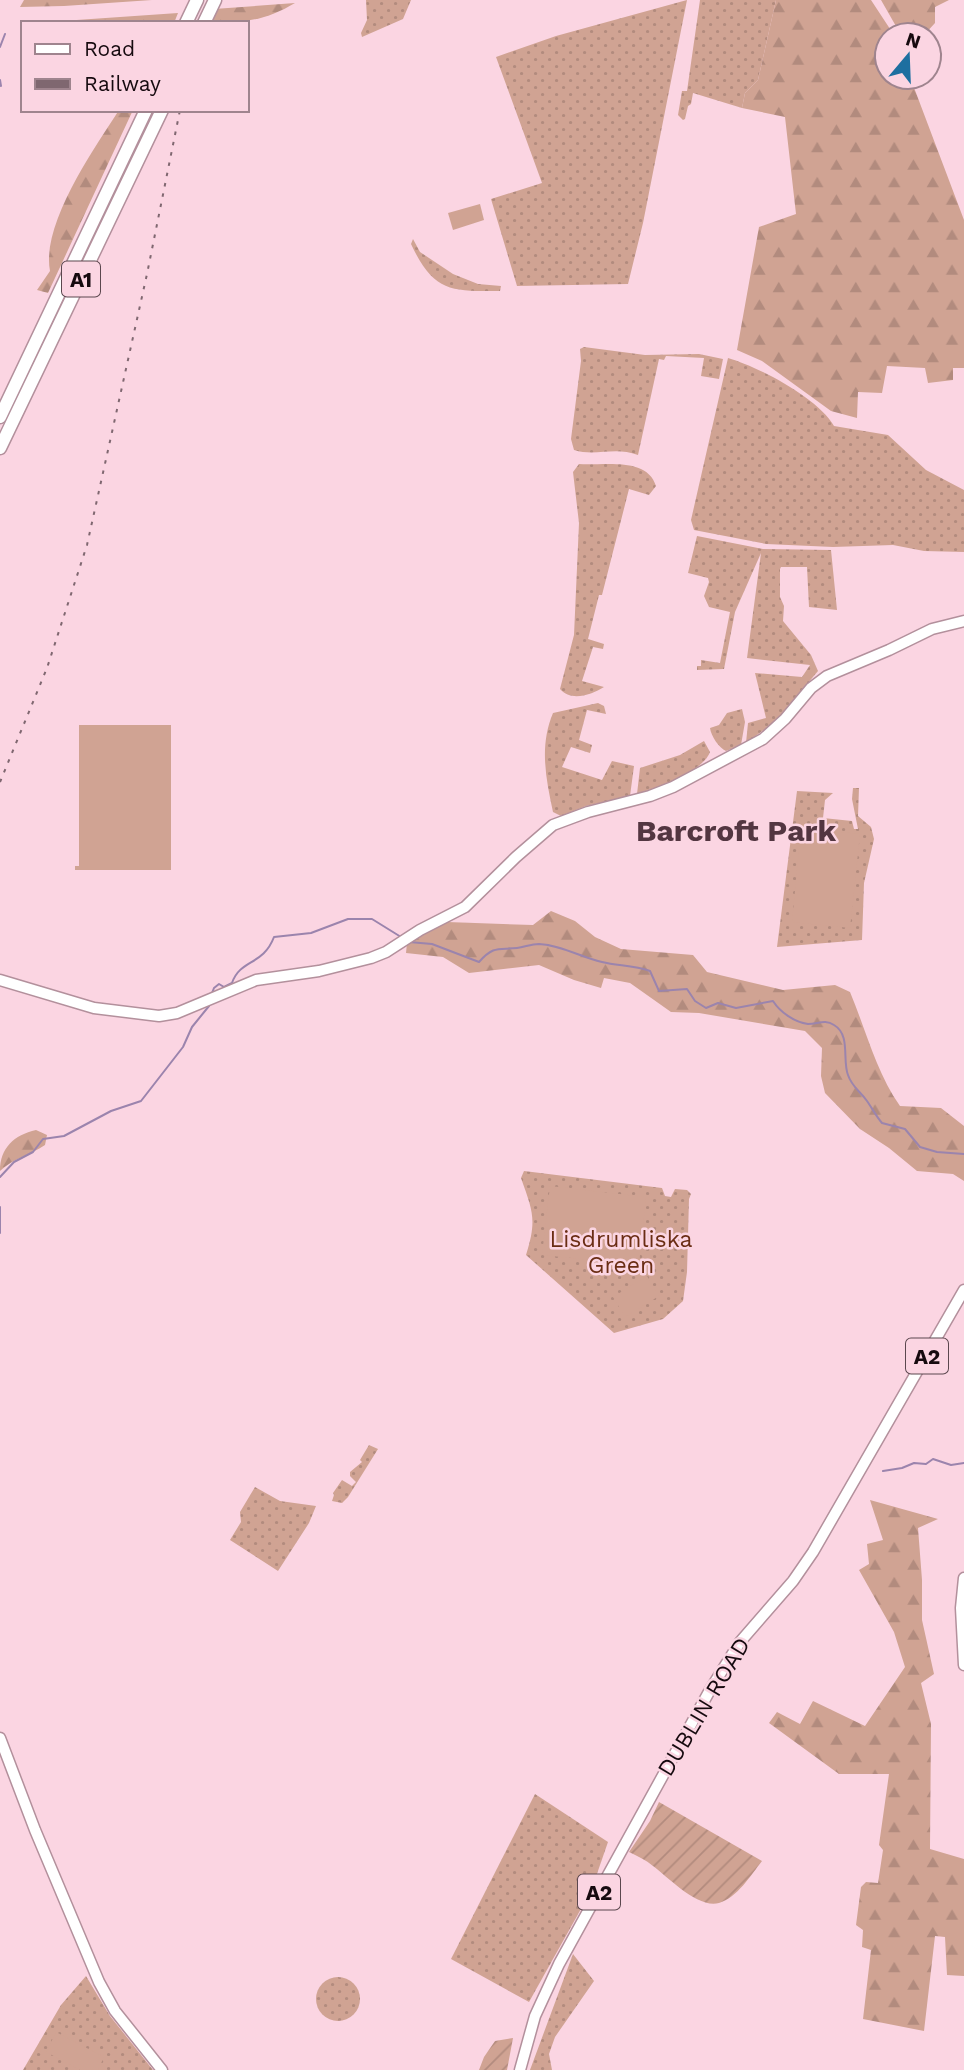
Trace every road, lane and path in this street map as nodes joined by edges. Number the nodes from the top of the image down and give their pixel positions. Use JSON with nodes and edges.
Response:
{"nodes":[{"id":1,"x":197,"y":0,"type":"edge"},
{"id":2,"x":215,"y":0,"type":"edge"},
{"id":3,"x":188,"y":21,"type":"edge"},
{"id":4,"x":205,"y":21,"type":"edge"},
{"id":5,"x":145,"y":112,"type":"edge"},
{"id":6,"x":161,"y":112,"type":"edge"},
{"id":7,"x":0,"y":416,"type":"edge"},
{"id":8,"x":0,"y":448,"type":"edge"},
{"id":9,"x":964,"y":621,"type":"edge"},
{"id":10,"x":0,"y":980,"type":"edge"},
{"id":11,"x":964,"y":1290,"type":"edge"},
{"id":12,"x":964,"y":1578,"type":"edge"},
{"id":13,"x":964,"y":1665,"type":"edge"},
{"id":14,"x":0,"y":1738,"type":"edge"},
{"id":15,"x":162,"y":2070,"type":"edge"},
{"id":16,"x":520,"y":2070,"type":"edge"}],
"edges":[{"from":1,"to":3,"type":"highway"},
{"from":2,"to":4,"type":"highway"},
{"from":5,"to":7,"type":"highway","number":"A1"},
{"from":6,"to":8,"type":"highway","number":"A1"},
{"from":9,"to":10,"type":"street"},
{"from":11,"to":16,"type":"street","name":"DUBLIN ROAD","number":"A2"},
{"from":12,"to":13,"type":"street"},
{"from":14,"to":15,"type":"street"}]}
